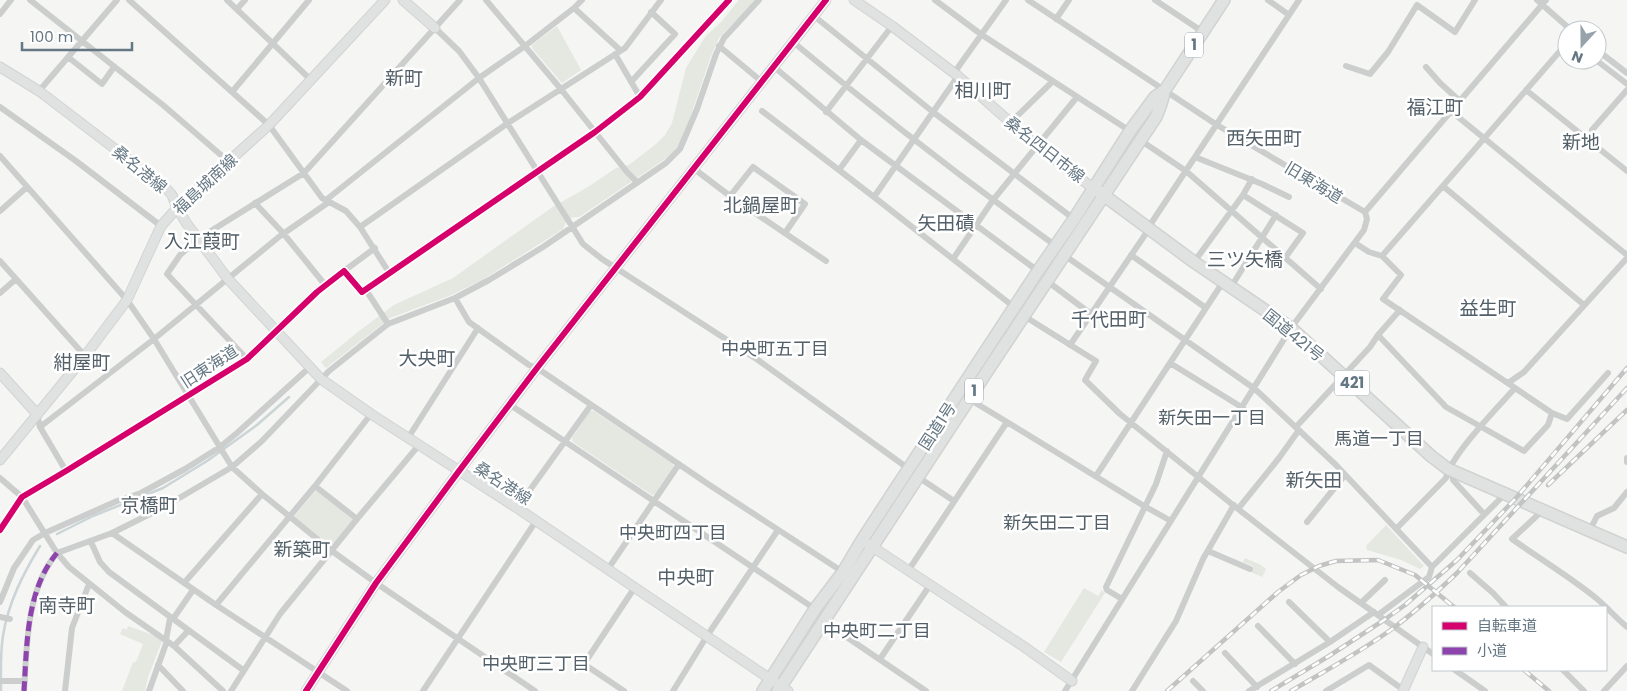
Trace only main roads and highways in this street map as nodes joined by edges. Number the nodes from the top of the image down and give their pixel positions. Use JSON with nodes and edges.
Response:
{"nodes":[{"id":1,"x":385,"y":0,"type":"edge"},
{"id":2,"x":403,"y":0,"type":"edge"},
{"id":3,"x":826,"y":0,"type":"edge"},
{"id":4,"x":854,"y":0,"type":"edge"},
{"id":5,"x":1224,"y":0,"type":"edge"},
{"id":6,"x":435,"y":28,"type":"road end"},
{"id":7,"x":0,"y":67,"type":"edge"},
{"id":8,"x":1165,"y":90,"type":"junction"},
{"id":9,"x":1093,"y":188,"type":"junction"},
{"id":10,"x":1104,"y":195,"type":"junction"},
{"id":11,"x":177,"y":208,"type":"junction"},
{"id":12,"x":1060,"y":251,"type":"junction"},
{"id":13,"x":0,"y":373,"type":"edge"},
{"id":14,"x":37,"y":414,"type":"junction"},
{"id":15,"x":0,"y":460,"type":"edge"},
{"id":16,"x":459,"y":471,"type":"junction"},
{"id":17,"x":862,"y":540,"type":"junction"},
{"id":18,"x":872,"y":547,"type":"junction"},
{"id":19,"x":1627,"y":547,"type":"edge"},
{"id":20,"x":1423,"y":647,"type":"road end"},
{"id":21,"x":771,"y":678,"type":"junction"},
{"id":22,"x":1072,"y":680,"type":"road end"},
{"id":23,"x":783,"y":689,"type":"edge"},
{"id":24,"x":1400,"y":689,"type":"edge"},
{"id":25,"x":306,"y":691,"type":"edge"},
{"id":26,"x":762,"y":691,"type":"edge"}],
"edges":[{"from":1,"to":11,"type":"main road","name":"福島城南線"},
{"from":2,"to":6,"type":"main road"},
{"from":3,"to":16,"type":"main road"},
{"from":4,"to":9,"type":"main road","name":"桑名四日市線"},
{"from":5,"to":8,"type":"highway","name":"国道1号","number":"1"},
{"from":7,"to":11,"type":"main road","name":"桑名港線"},
{"from":8,"to":9,"type":"highway","name":"国道1号","number":"1"},
{"from":8,"to":10,"type":"highway","name":"国道1号","number":"1"},
{"from":9,"to":10,"type":"highway","name":"国道421号","number":"421"},
{"from":9,"to":12,"type":"highway","name":"国道1号","number":"1"},
{"from":10,"to":12,"type":"highway","name":"国道1号","number":"1"},
{"from":10,"to":19,"type":"highway","name":"国道421号","number":"421"},
{"from":11,"to":14,"type":"main road","name":"福島城南線"},
{"from":11,"to":16,"type":"main road","name":"桑名港線"},
{"from":12,"to":17,"type":"highway","name":"国道1号","number":"1"},
{"from":12,"to":18,"type":"highway","name":"国道1号","number":"1"},
{"from":13,"to":14,"type":"main road"},
{"from":14,"to":15,"type":"main road","name":"福島城南線"},
{"from":16,"to":21,"type":"main road","name":"桑名港線"},
{"from":16,"to":25,"type":"main road"},
{"from":17,"to":18,"type":"main road"},
{"from":17,"to":21,"type":"highway","name":"国道1号","number":"1"},
{"from":18,"to":22,"type":"main road"},
{"from":18,"to":23,"type":"highway","name":"国道1号","number":"1"},
{"from":20,"to":24,"type":"main road"},
{"from":21,"to":23,"type":"main road","name":"桑名港線"},
{"from":21,"to":26,"type":"highway","name":"国道1号","number":"1"}]}
